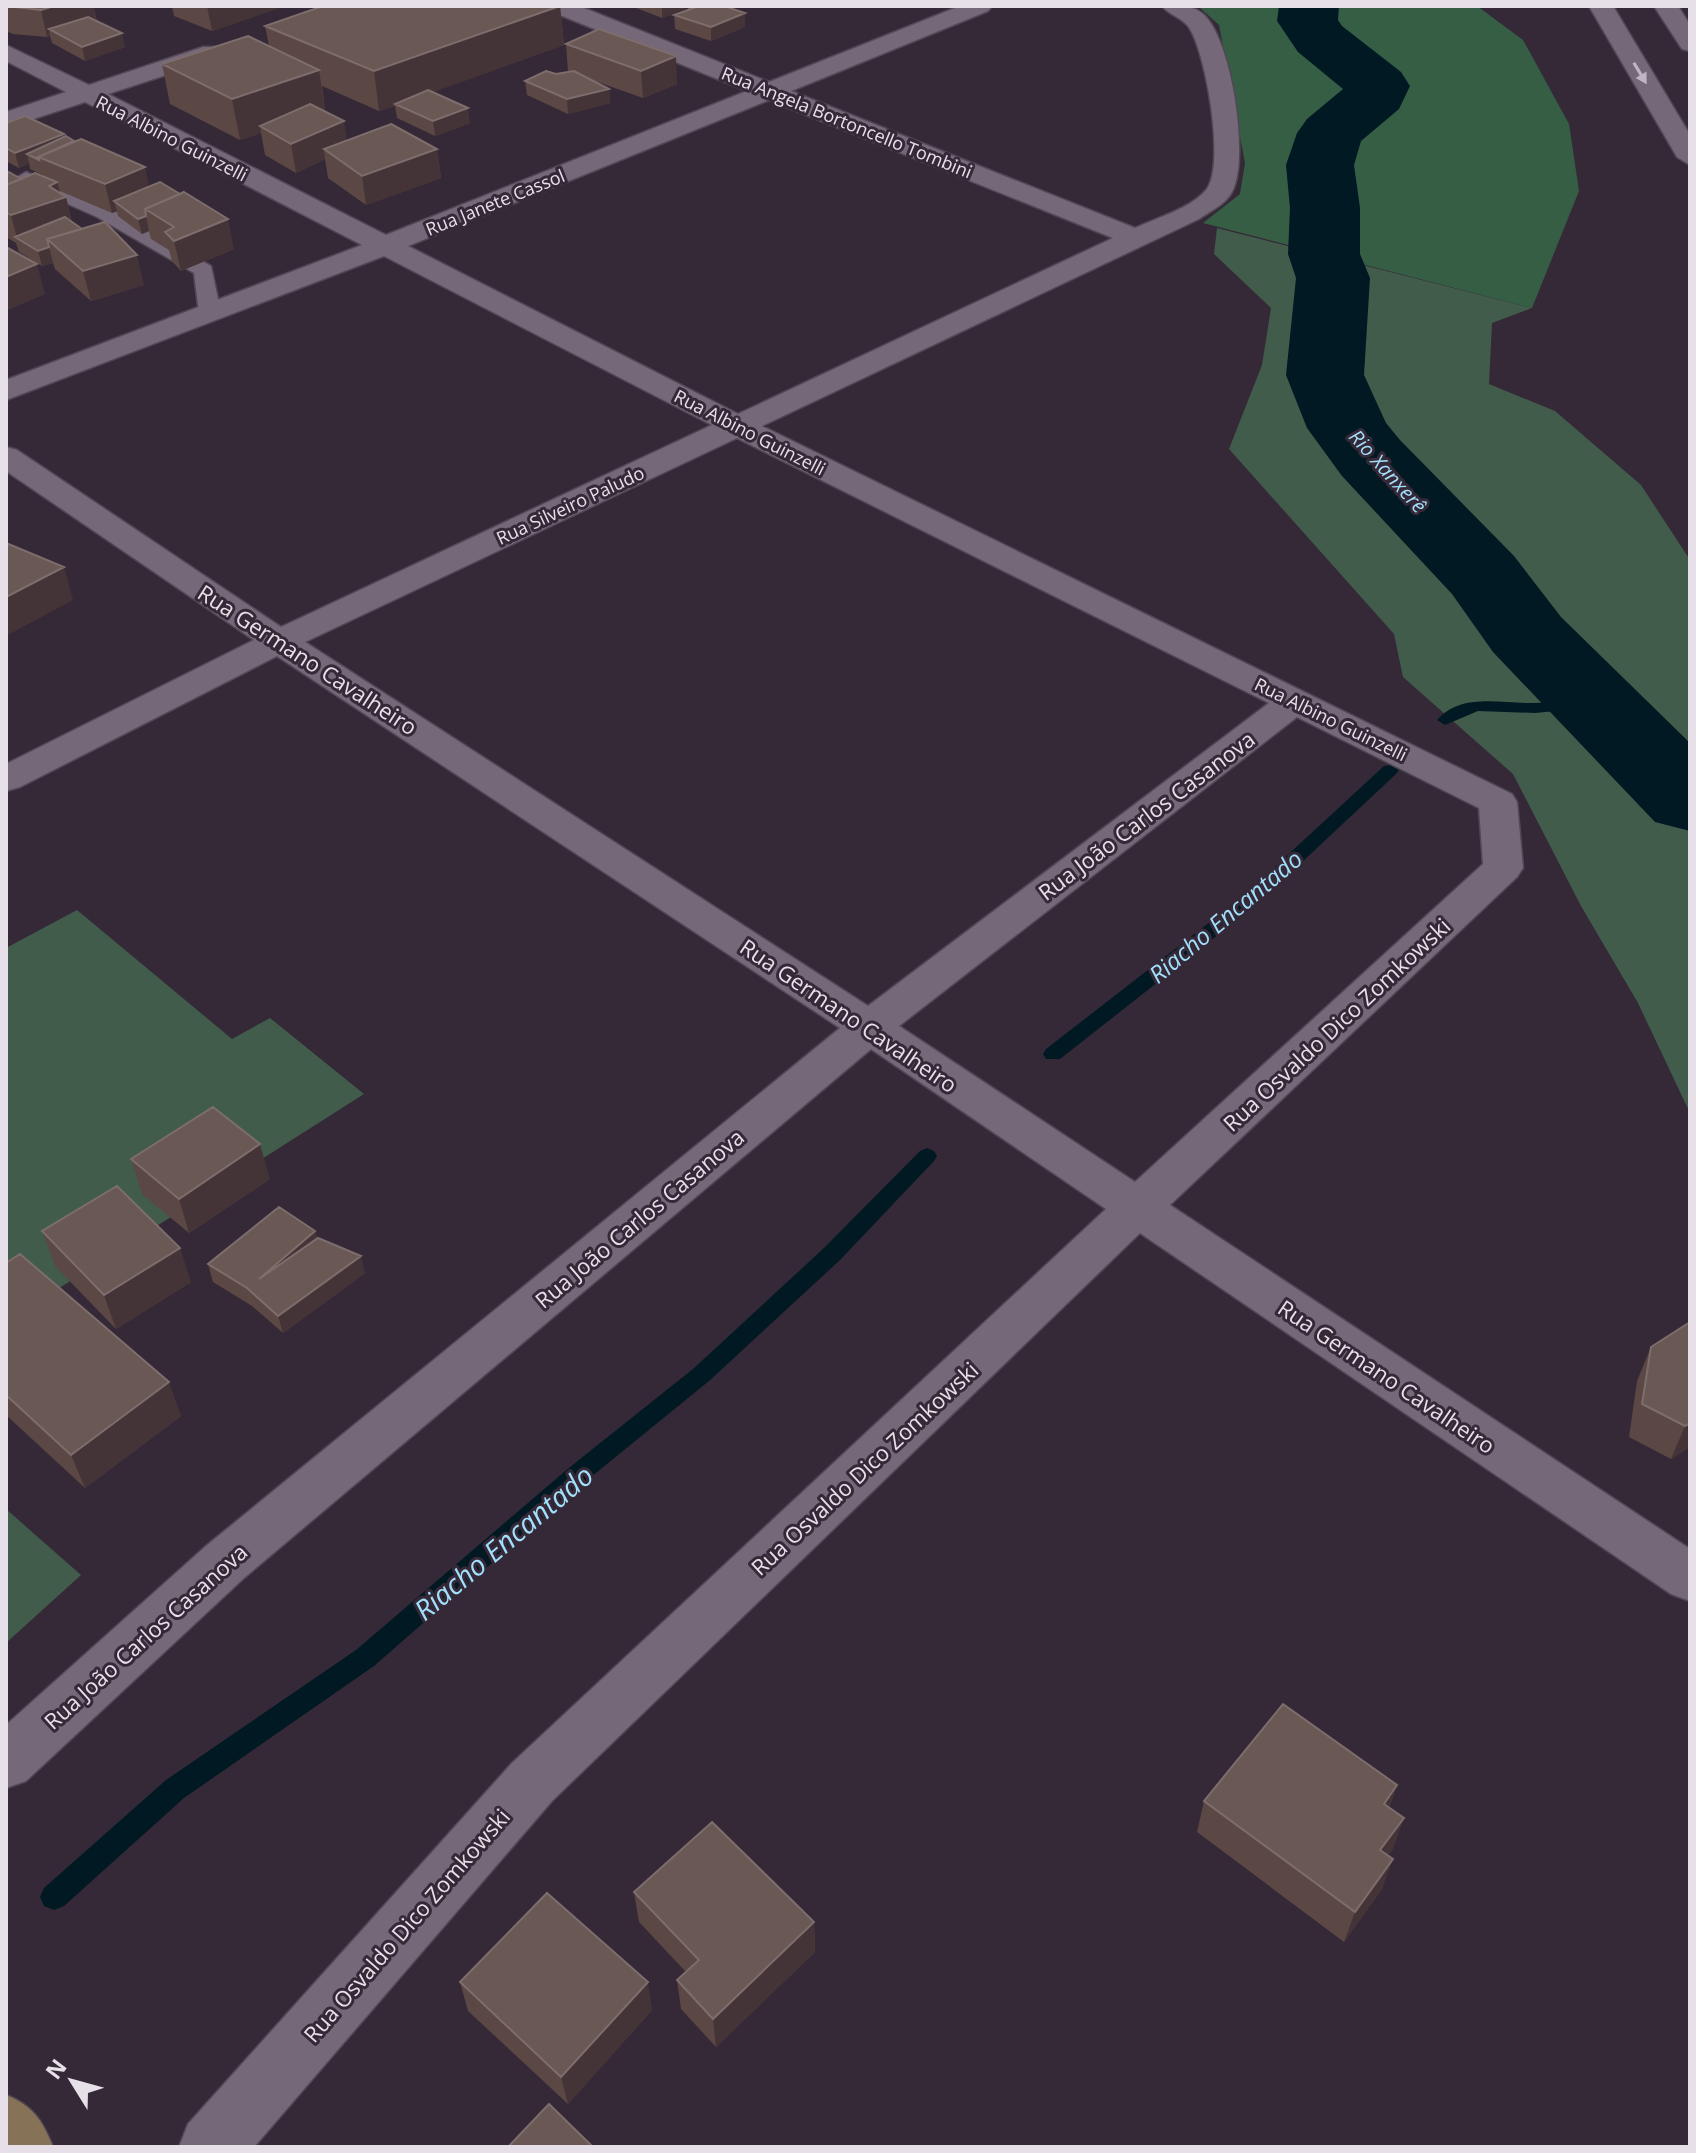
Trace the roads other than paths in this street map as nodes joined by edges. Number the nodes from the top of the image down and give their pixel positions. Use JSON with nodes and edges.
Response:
{"nodes":[{"id":1,"x":558,"y":6,"type":"edge"},
{"id":2,"x":980,"y":6,"type":"edge"},
{"id":3,"x":1174,"y":6,"type":"edge"},
{"id":4,"x":1601,"y":6,"type":"edge"},
{"id":5,"x":1666,"y":6,"type":"edge"},
{"id":6,"x":1690,"y":44,"type":"edge"},
{"id":7,"x":6,"y":52,"type":"edge"},
{"id":8,"x":212,"y":52,"type":"edge"},
{"id":9,"x":772,"y":92,"type":"junction"},
{"id":10,"x":86,"y":94,"type":"junction"},
{"id":11,"x":6,"y":120,"type":"edge"},
{"id":12,"x":1690,"y":157,"type":"edge"},
{"id":13,"x":26,"y":178,"type":"edge"},
{"id":14,"x":1136,"y":238,"type":"junction"},
{"id":15,"x":384,"y":246,"type":"junction"},
{"id":16,"x":210,"y":313,"type":"junction"},
{"id":17,"x":6,"y":391,"type":"edge"},
{"id":18,"x":738,"y":426,"type":"junction"},
{"id":19,"x":6,"y":457,"type":"edge"},
{"id":20,"x":279,"y":641,"type":"junction"},
{"id":21,"x":1295,"y":701,"type":"junction"},
{"id":22,"x":6,"y":779,"type":"edge"},
{"id":23,"x":1498,"y":802,"type":"joint"},
{"id":24,"x":869,"y":1027,"type":"junction"},
{"id":25,"x":1136,"y":1209,"type":"junction"},
{"id":26,"x":1690,"y":1578,"type":"edge"},
{"id":27,"x":6,"y":1762,"type":"edge"},
{"id":28,"x":6,"y":2127,"type":"edge"},
{"id":29,"x":21,"y":2147,"type":"edge"},
{"id":30,"x":211,"y":2147,"type":"edge"}],
"edges":[{"from":1,"to":9,"type":"street","name":"Rua Angela Bortoncello Tombini"},
{"from":2,"to":9,"type":"street","name":"Rua Janete Cassol"},
{"from":3,"to":14,"type":"street","name":"Rua Silveiro Paludo"},
{"from":4,"to":12,"type":"street","one_way":true},
{"from":5,"to":6,"type":"street"},
{"from":7,"to":10,"type":"street","name":"Rua Albino Guinzelli"},
{"from":8,"to":10,"type":"street"},
{"from":9,"to":14,"type":"street","name":"Rua Angela Bortoncello Tombini"},
{"from":9,"to":15,"type":"street","name":"Rua Janete Cassol"},
{"from":10,"to":11,"type":"street"},
{"from":10,"to":15,"type":"street","name":"Rua Albino Guinzelli"},
{"from":13,"to":16,"type":"lane"},
{"from":14,"to":18,"type":"street","name":"Rua Silveiro Paludo"},
{"from":15,"to":16,"type":"street","name":"Rua Janete Cassol"},
{"from":15,"to":18,"type":"street","name":"Rua Albino Guinzelli"},
{"from":16,"to":17,"type":"street","name":"Rua Janete Cassol"},
{"from":18,"to":20,"type":"street","name":"Rua Silveiro Paludo"},
{"from":18,"to":21,"type":"street","name":"Rua Albino Guinzelli"},
{"from":19,"to":20,"type":"street","name":"Rua Germano Cavalheiro"},
{"from":20,"to":22,"type":"street","name":"Rua Silveiro Paludo"},
{"from":20,"to":24,"type":"street","name":"Rua Germano Cavalheiro"},
{"from":21,"to":23,"type":"street","name":"Rua Albino Guinzelli"},
{"from":21,"to":24,"type":"street","name":"Rua João Carlos Casanova"},
{"from":23,"to":25,"type":"street","name":"Rua Osvaldo Dico Zomkowski"},
{"from":24,"to":25,"type":"street","name":"Rua Germano Cavalheiro"},
{"from":24,"to":27,"type":"street","name":"Rua João Carlos Casanova"},
{"from":25,"to":26,"type":"street","name":"Rua Germano Cavalheiro"},
{"from":25,"to":30,"type":"street","name":"Rua Osvaldo Dico Zomkowski"},
{"from":28,"to":29,"type":"street"}]}
